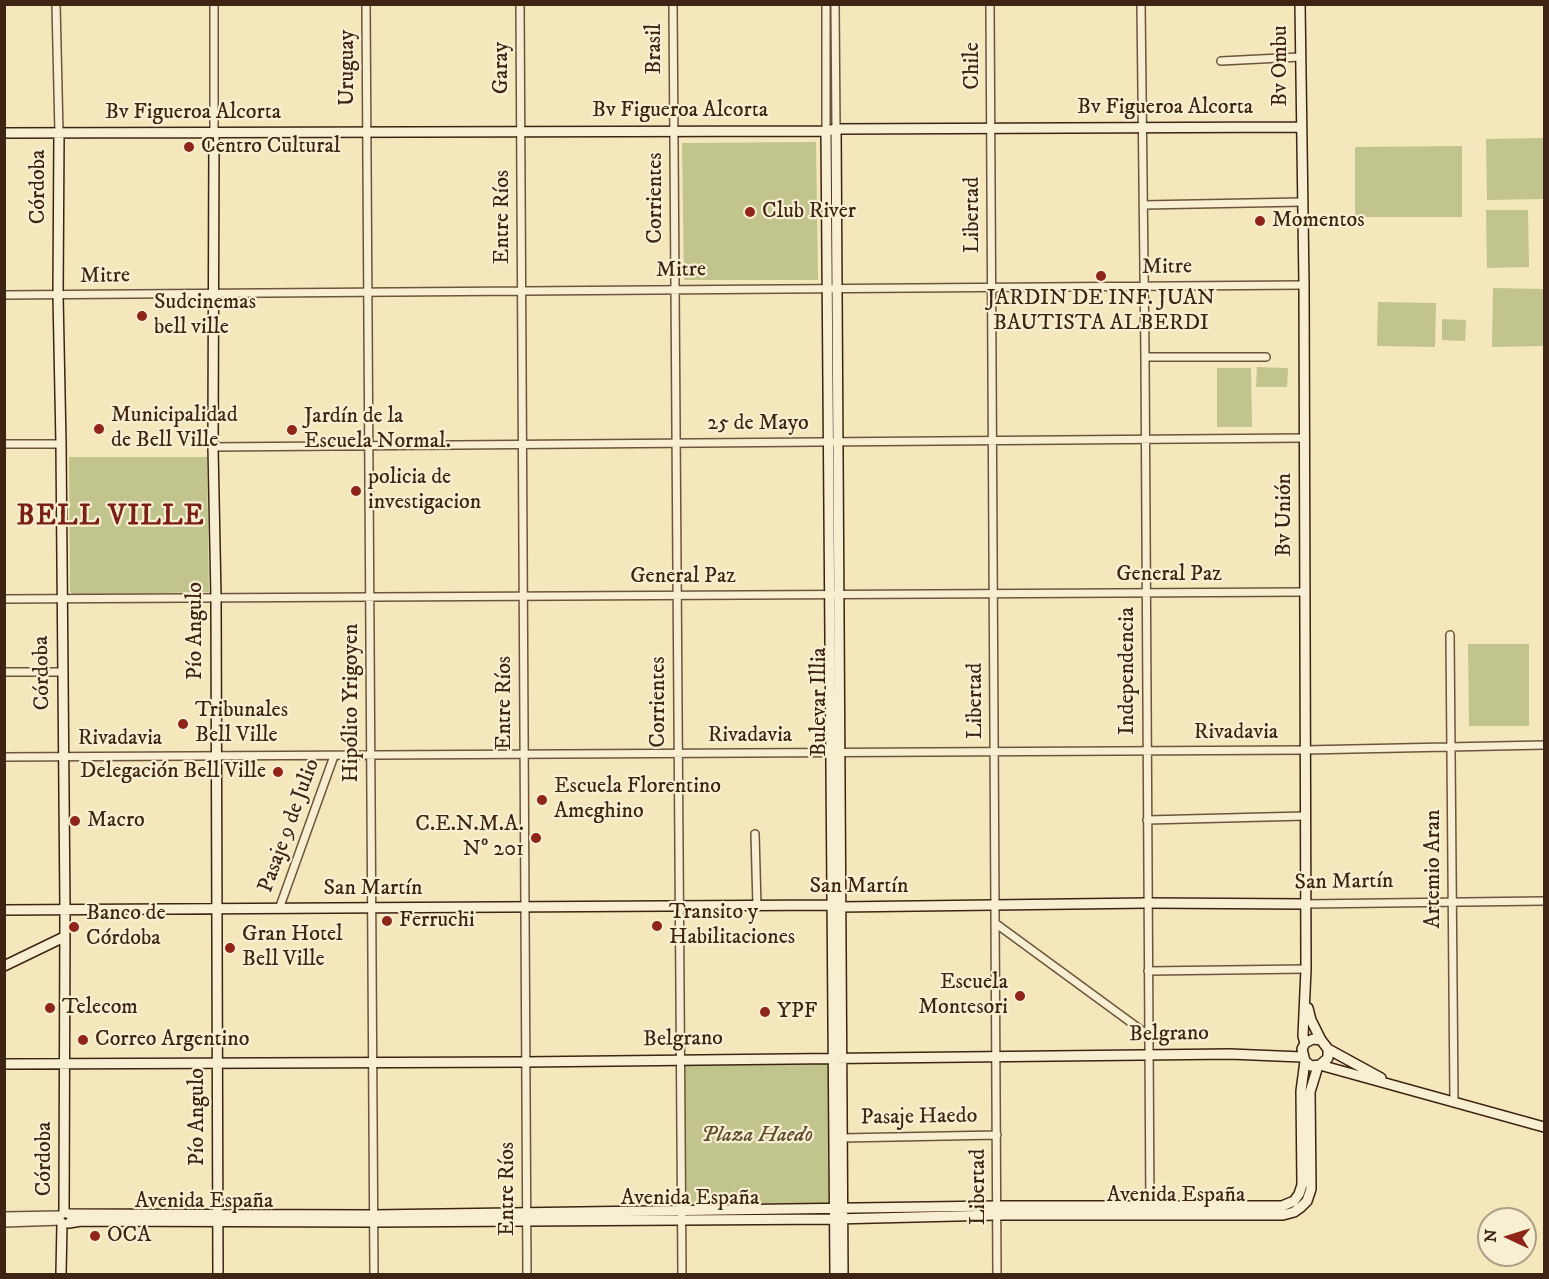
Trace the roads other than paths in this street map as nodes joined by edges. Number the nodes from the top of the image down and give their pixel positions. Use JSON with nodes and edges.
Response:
{"nodes":[{"id":1,"x":56,"y":4,"type":"edge"},
{"id":2,"x":214,"y":4,"type":"edge"},
{"id":3,"x":366,"y":4,"type":"edge"},
{"id":4,"x":520,"y":4,"type":"edge"},
{"id":5,"x":673,"y":4,"type":"edge"},
{"id":6,"x":826,"y":4,"type":"edge"},
{"id":7,"x":835,"y":4,"type":"edge"},
{"id":8,"x":990,"y":4,"type":"edge"},
{"id":9,"x":1141,"y":4,"type":"edge"},
{"id":10,"x":1300,"y":4,"type":"edge"},
{"id":11,"x":1300,"y":57,"type":"junction"},
{"id":12,"x":1221,"y":61,"type":"dead end"},
{"id":13,"x":1300,"y":127,"type":"junction"},
{"id":14,"x":991,"y":128,"type":"junction"},
{"id":15,"x":1142,"y":128,"type":"junction"},
{"id":16,"x":674,"y":130,"type":"junction"},
{"id":17,"x":831,"y":130,"type":"junction"},
{"id":18,"x":366,"y":131,"type":"junction"},
{"id":19,"x":520,"y":131,"type":"junction"},
{"id":20,"x":214,"y":132,"type":"junction"},
{"id":21,"x":4,"y":133,"type":"edge"},
{"id":22,"x":59,"y":133,"type":"junction"},
{"id":23,"x":1302,"y":202,"type":"junction"},
{"id":24,"x":1143,"y":205,"type":"junction"},
{"id":25,"x":1304,"y":285,"type":"junction"},
{"id":26,"x":992,"y":286,"type":"junction"},
{"id":27,"x":1143,"y":286,"type":"junction"},
{"id":28,"x":832,"y":287,"type":"junction"},
{"id":29,"x":674,"y":289,"type":"junction"},
{"id":30,"x":521,"y":290,"type":"junction"},
{"id":31,"x":367,"y":292,"type":"junction"},
{"id":32,"x":215,"y":294,"type":"junction"},
{"id":33,"x":4,"y":295,"type":"edge"},
{"id":34,"x":58,"y":295,"type":"junction"},
{"id":35,"x":1145,"y":357,"type":"junction"},
{"id":36,"x":1266,"y":357,"type":"dead end"},
{"id":37,"x":1304,"y":438,"type":"junction"},
{"id":38,"x":1144,"y":439,"type":"junction"},
{"id":39,"x":993,"y":440,"type":"junction"},
{"id":40,"x":833,"y":441,"type":"junction"},
{"id":41,"x":675,"y":442,"type":"junction"},
{"id":42,"x":522,"y":443,"type":"junction"},
{"id":43,"x":4,"y":444,"type":"edge"},
{"id":44,"x":61,"y":444,"type":"junction"},
{"id":45,"x":368,"y":444,"type":"junction"},
{"id":46,"x":213,"y":447,"type":"junction"},
{"id":47,"x":1304,"y":592,"type":"junction"},
{"id":48,"x":1145,"y":593,"type":"junction"},
{"id":49,"x":994,"y":594,"type":"junction"},
{"id":50,"x":676,"y":595,"type":"junction"},
{"id":51,"x":834,"y":595,"type":"junction"},
{"id":52,"x":523,"y":596,"type":"junction"},
{"id":53,"x":369,"y":597,"type":"junction"},
{"id":54,"x":216,"y":598,"type":"junction"},
{"id":55,"x":4,"y":599,"type":"edge"},
{"id":56,"x":62,"y":599,"type":"junction"},
{"id":57,"x":1450,"y":635,"type":"dead end"},
{"id":58,"x":4,"y":672,"type":"edge"},
{"id":59,"x":62,"y":672,"type":"junction"},
{"id":60,"x":1545,"y":745,"type":"edge"},
{"id":61,"x":1451,"y":748,"type":"junction"},
{"id":62,"x":1304,"y":750,"type":"junction"},
{"id":63,"x":1146,"y":751,"type":"junction"},
{"id":64,"x":994,"y":752,"type":"junction"},
{"id":65,"x":835,"y":753,"type":"junction"},
{"id":66,"x":677,"y":754,"type":"junction"},
{"id":67,"x":523,"y":755,"type":"junction"},
{"id":68,"x":334,"y":756,"type":"junction"},
{"id":69,"x":370,"y":756,"type":"junction"},
{"id":70,"x":216,"y":757,"type":"junction"},
{"id":71,"x":4,"y":758,"type":"edge"},
{"id":72,"x":63,"y":758,"type":"junction"},
{"id":73,"x":1305,"y":816,"type":"junction"},
{"id":74,"x":1147,"y":820,"type":"junction"},
{"id":75,"x":755,"y":834,"type":"dead end"},
{"id":76,"x":1545,"y":901,"type":"edge"},
{"id":77,"x":1452,"y":902,"type":"junction"},
{"id":78,"x":1147,"y":903,"type":"junction"},
{"id":79,"x":1305,"y":904,"type":"junction"},
{"id":80,"x":757,"y":906,"type":"junction"},
{"id":81,"x":836,"y":906,"type":"junction"},
{"id":82,"x":995,"y":906,"type":"junction"},
{"id":83,"x":524,"y":907,"type":"junction"},
{"id":84,"x":678,"y":907,"type":"junction"},
{"id":85,"x":217,"y":908,"type":"junction"},
{"id":86,"x":279,"y":909,"type":"junction"},
{"id":87,"x":371,"y":909,"type":"junction"},
{"id":88,"x":4,"y":910,"type":"edge"},
{"id":89,"x":65,"y":911,"type":"junction"},
{"id":90,"x":995,"y":923,"type":"junction"},
{"id":91,"x":64,"y":937,"type":"junction"},
{"id":92,"x":4,"y":966,"type":"edge"},
{"id":93,"x":1306,"y":969,"type":"junction"},
{"id":94,"x":1148,"y":971,"type":"junction"},
{"id":95,"x":1306,"y":1000,"type":"junction"},
{"id":96,"x":1148,"y":1035,"type":"junction"},
{"id":97,"x":1321,"y":1040,"type":"junction"},
{"id":98,"x":1305,"y":1043,"type":"junction"},
{"id":99,"x":1329,"y":1049,"type":"junction"},
{"id":100,"x":1148,"y":1055,"type":"junction"},
{"id":101,"x":996,"y":1057,"type":"junction"},
{"id":102,"x":682,"y":1059,"type":"junction"},
{"id":103,"x":837,"y":1059,"type":"junction"},
{"id":104,"x":1303,"y":1059,"type":"junction"},
{"id":105,"x":525,"y":1062,"type":"junction"},
{"id":106,"x":64,"y":1063,"type":"junction"},
{"id":107,"x":217,"y":1063,"type":"junction"},
{"id":108,"x":372,"y":1063,"type":"junction"},
{"id":109,"x":4,"y":1064,"type":"edge"},
{"id":110,"x":1319,"y":1066,"type":"junction"},
{"id":111,"x":1391,"y":1083,"type":"junction"},
{"id":112,"x":1454,"y":1101,"type":"junction"},
{"id":113,"x":1545,"y":1127,"type":"edge"},
{"id":114,"x":997,"y":1135,"type":"junction"},
{"id":115,"x":842,"y":1138,"type":"junction"},
{"id":116,"x":1303,"y":1198,"type":"junction"},
{"id":117,"x":996,"y":1211,"type":"junction"},
{"id":118,"x":1150,"y":1211,"type":"junction"},
{"id":119,"x":681,"y":1214,"type":"junction"},
{"id":120,"x":838,"y":1214,"type":"junction"},
{"id":121,"x":4,"y":1216,"type":"edge"},
{"id":122,"x":526,"y":1216,"type":"junction"},
{"id":123,"x":218,"y":1218,"type":"junction"},
{"id":124,"x":373,"y":1218,"type":"junction"},
{"id":125,"x":65,"y":1219,"type":"junction"},
{"id":126,"x":4,"y":1223,"type":"edge"},
{"id":127,"x":61,"y":1275,"type":"edge"},
{"id":128,"x":66,"y":1275,"type":"edge"},
{"id":129,"x":218,"y":1275,"type":"edge"},
{"id":130,"x":374,"y":1275,"type":"edge"},
{"id":131,"x":527,"y":1275,"type":"edge"},
{"id":132,"x":682,"y":1275,"type":"edge"},
{"id":133,"x":835,"y":1275,"type":"edge"},
{"id":134,"x":843,"y":1275,"type":"edge"},
{"id":135,"x":997,"y":1275,"type":"edge"}],
"edges":[{"from":1,"to":22,"type":"street"},
{"from":2,"to":20,"type":"street"},
{"from":3,"to":18,"type":"street","name":"Uruguay"},
{"from":4,"to":19,"type":"street","name":"Garay"},
{"from":5,"to":16,"type":"street","name":"Brasil"},
{"from":6,"to":17,"type":"street"},
{"from":7,"to":17,"type":"street"},
{"from":8,"to":14,"type":"street","name":"Chile"},
{"from":9,"to":15,"type":"street","name":"Independencia"},
{"from":10,"to":11,"type":"street","name":"Bv Ombu"},
{"from":11,"to":12,"type":"street"},
{"from":11,"to":13,"type":"street","name":"Bv Ombu"},
{"from":13,"to":15,"type":"street","name":"Bv Figueroa Alcorta"},
{"from":13,"to":23,"type":"street","name":"Bv Unión"},
{"from":14,"to":15,"type":"street","name":"Bv Figueroa Alcorta"},
{"from":14,"to":17,"type":"street","name":"Bv Figueroa Alcorta"},
{"from":14,"to":26,"type":"street","name":"Libertad"},
{"from":15,"to":24,"type":"street","name":"Independencia"},
{"from":16,"to":17,"type":"street","name":"Bv Figueroa Alcorta"},
{"from":16,"to":19,"type":"street","name":"Bv Figueroa Alcorta"},
{"from":16,"to":29,"type":"street","name":"Corrientes"},
{"from":17,"to":28,"type":"street","name":"Bulevar Illia"},
{"from":18,"to":19,"type":"street","name":"Bv Figueroa Alcorta"},
{"from":18,"to":20,"type":"street","name":"Bv Figueroa Alcorta"},
{"from":18,"to":31,"type":"street","name":"Hipólito Yrigoyen"},
{"from":19,"to":30,"type":"street","name":"Entre Ríos"},
{"from":20,"to":22,"type":"street","name":"Bv Figueroa Alcorta"},
{"from":20,"to":32,"type":"street","name":"Pío Angulo"},
{"from":21,"to":22,"type":"street","name":"Bv Figueroa Alcorta"},
{"from":22,"to":34,"type":"street","name":"Córdoba"},
{"from":23,"to":24,"type":"street"},
{"from":23,"to":25,"type":"street","name":"Bv Unión"},
{"from":24,"to":27,"type":"street","name":"Independencia"},
{"from":25,"to":27,"type":"street","name":"Mitre"},
{"from":25,"to":37,"type":"street","name":"Bv Unión"},
{"from":26,"to":27,"type":"street","name":"Mitre"},
{"from":26,"to":28,"type":"street","name":"Mitre"},
{"from":26,"to":39,"type":"street","name":"Libertad"},
{"from":27,"to":35,"type":"street","name":"Independencia"},
{"from":28,"to":29,"type":"street","name":"Mitre"},
{"from":28,"to":40,"type":"street","name":"Bulevar Illia"},
{"from":29,"to":30,"type":"street","name":"Mitre"},
{"from":29,"to":41,"type":"street","name":"Corrientes"},
{"from":30,"to":31,"type":"street","name":"Mitre"},
{"from":30,"to":42,"type":"street","name":"Entre Ríos"},
{"from":31,"to":32,"type":"street","name":"Mitre"},
{"from":31,"to":45,"type":"street","name":"Hipólito Yrigoyen"},
{"from":32,"to":34,"type":"street","name":"Mitre"},
{"from":32,"to":46,"type":"street","name":"Pío Angulo"},
{"from":33,"to":34,"type":"street","name":"Mitre"},
{"from":34,"to":44,"type":"street","name":"Córdoba"},
{"from":35,"to":36,"type":"street"},
{"from":35,"to":38,"type":"street","name":"Independencia"},
{"from":37,"to":38,"type":"street","name":"25 de Mayo"},
{"from":37,"to":47,"type":"street","name":"Bv Unión"},
{"from":38,"to":39,"type":"street","name":"25 de Mayo"},
{"from":38,"to":48,"type":"street","name":"Independencia"},
{"from":39,"to":40,"type":"street","name":"25 de Mayo"},
{"from":39,"to":49,"type":"street","name":"Libertad"},
{"from":40,"to":41,"type":"street","name":"25 de Mayo"},
{"from":40,"to":51,"type":"street","name":"Bulevar Illia"},
{"from":41,"to":42,"type":"street","name":"25 de Mayo"},
{"from":41,"to":50,"type":"street","name":"Corrientes"},
{"from":42,"to":45,"type":"street","name":"25 de Mayo"},
{"from":42,"to":52,"type":"street","name":"Entre Ríos"},
{"from":43,"to":44,"type":"street"},
{"from":44,"to":56,"type":"street","name":"Córdoba"},
{"from":45,"to":46,"type":"street","name":"25 de Mayo"},
{"from":45,"to":53,"type":"street","name":"Hipólito Yrigoyen"},
{"from":46,"to":54,"type":"street","name":"Pío Angulo"},
{"from":47,"to":48,"type":"street","name":"General Paz"},
{"from":47,"to":62,"type":"street","name":"Bv Unión"},
{"from":48,"to":49,"type":"street","name":"General Paz"},
{"from":48,"to":63,"type":"street","name":"Independencia"},
{"from":49,"to":51,"type":"street","name":"General Paz"},
{"from":49,"to":64,"type":"street","name":"Libertad"},
{"from":50,"to":51,"type":"street","name":"General Paz"},
{"from":50,"to":52,"type":"street","name":"General Paz"},
{"from":50,"to":66,"type":"street","name":"Corrientes"},
{"from":51,"to":65,"type":"street","name":"Bulevar Illia"},
{"from":52,"to":53,"type":"street","name":"General Paz"},
{"from":52,"to":67,"type":"street","name":"Entre Ríos"},
{"from":53,"to":54,"type":"street","name":"General Paz"},
{"from":53,"to":69,"type":"street","name":"Hipólito Yrigoyen"},
{"from":54,"to":56,"type":"street","name":"General Paz"},
{"from":54,"to":70,"type":"street","name":"Pío Angulo"},
{"from":55,"to":56,"type":"street","name":"General Paz"},
{"from":56,"to":59,"type":"street","name":"Córdoba"},
{"from":57,"to":61,"type":"street","name":"Artemio Aran"},
{"from":58,"to":59,"type":"street"},
{"from":59,"to":72,"type":"street","name":"Córdoba"},
{"from":60,"to":61,"type":"street","name":"Rivadavia"},
{"from":61,"to":62,"type":"street","name":"Rivadavia"},
{"from":61,"to":77,"type":"street","name":"Artemio Aran"},
{"from":62,"to":63,"type":"street","name":"Rivadavia"},
{"from":62,"to":73,"type":"street","name":"Bv Unión"},
{"from":63,"to":64,"type":"street","name":"Rivadavia"},
{"from":63,"to":74,"type":"street","name":"Independencia"},
{"from":64,"to":65,"type":"street","name":"Rivadavia"},
{"from":64,"to":82,"type":"street","name":"Libertad"},
{"from":65,"to":66,"type":"street","name":"Rivadavia"},
{"from":65,"to":81,"type":"street","name":"Bulevar Illia"},
{"from":66,"to":67,"type":"street","name":"Rivadavia"},
{"from":66,"to":84,"type":"street","name":"Corrientes"},
{"from":67,"to":69,"type":"street","name":"Rivadavia"},
{"from":67,"to":83,"type":"street","name":"Entre Ríos"},
{"from":68,"to":69,"type":"street","name":"Rivadavia"},
{"from":68,"to":70,"type":"street","name":"Rivadavia"},
{"from":68,"to":86,"type":"street","name":"Pasaje 9 de Julio"},
{"from":69,"to":87,"type":"street","name":"Hipólito Yrigoyen"},
{"from":70,"to":72,"type":"street","name":"Rivadavia"},
{"from":70,"to":85,"type":"street","name":"Pío Angulo"},
{"from":71,"to":72,"type":"street","name":"Rivadavia"},
{"from":72,"to":89,"type":"street","name":"Córdoba"},
{"from":73,"to":74,"type":"street"},
{"from":73,"to":79,"type":"street","name":"Bv Unión"},
{"from":74,"to":78,"type":"street","name":"Independencia"},
{"from":75,"to":80,"type":"street"},
{"from":76,"to":77,"type":"street","name":"San Martín"},
{"from":77,"to":79,"type":"street","name":"San Martín"},
{"from":77,"to":112,"type":"street","name":"Artemio Aran"},
{"from":78,"to":79,"type":"street","name":"San Martín"},
{"from":78,"to":82,"type":"street","name":"San Martín"},
{"from":78,"to":94,"type":"street","name":"Independencia"},
{"from":79,"to":93,"type":"street","name":"Bv Unión"},
{"from":80,"to":81,"type":"street","name":"San Martín"},
{"from":80,"to":84,"type":"street","name":"San Martín"},
{"from":81,"to":82,"type":"street","name":"San Martín"},
{"from":81,"to":103,"type":"street","name":"Bulevar Illia"},
{"from":82,"to":90,"type":"street","name":"Libertad"},
{"from":83,"to":84,"type":"street","name":"San Martín"},
{"from":83,"to":87,"type":"street","name":"San Martín"},
{"from":83,"to":105,"type":"street","name":"Entre Ríos"},
{"from":84,"to":102,"type":"street","name":"Corrientes"},
{"from":85,"to":86,"type":"street","name":"San Martín"},
{"from":85,"to":89,"type":"street","name":"San Martín"},
{"from":85,"to":107,"type":"street","name":"Pío Angulo"},
{"from":86,"to":87,"type":"street","name":"San Martín"},
{"from":87,"to":108,"type":"street","name":"Hipólito Yrigoyen"},
{"from":88,"to":89,"type":"street","name":"San Martín"},
{"from":89,"to":91,"type":"street","name":"Córdoba"},
{"from":90,"to":96,"type":"street"},
{"from":90,"to":101,"type":"street","name":"Libertad"},
{"from":91,"to":92,"type":"street"},
{"from":91,"to":106,"type":"street","name":"Córdoba"},
{"from":93,"to":94,"type":"street"},
{"from":93,"to":95,"type":"street","name":"Bv Unión"},
{"from":94,"to":96,"type":"street","name":"Independencia"},
{"from":95,"to":97,"type":"street"},
{"from":95,"to":98,"type":"street"},
{"from":96,"to":100,"type":"street","name":"Independencia"},
{"from":97,"to":98,"type":"street"},
{"from":97,"to":99,"type":"street"},
{"from":98,"to":104,"type":"street"},
{"from":99,"to":110,"type":"street"},
{"from":99,"to":111,"type":"street"},
{"from":100,"to":101,"type":"street","name":"Belgrano"},
{"from":100,"to":104,"type":"street","name":"Belgrano"},
{"from":100,"to":118,"type":"street","name":"Independencia"},
{"from":101,"to":103,"type":"street","name":"Belgrano"},
{"from":101,"to":114,"type":"street","name":"Libertad"},
{"from":102,"to":103,"type":"street","name":"Belgrano"},
{"from":102,"to":105,"type":"street","name":"Belgrano"},
{"from":102,"to":119,"type":"street","name":"Corrientes"},
{"from":103,"to":115,"type":"street","name":"Bulevar Illia"},
{"from":103,"to":120,"type":"street","name":"Bulevar Illia"},
{"from":104,"to":110,"type":"street"},
{"from":104,"to":116,"type":"street"},
{"from":105,"to":108,"type":"street","name":"Belgrano"},
{"from":105,"to":122,"type":"street","name":"Entre Ríos"},
{"from":106,"to":107,"type":"street","name":"Belgrano"},
{"from":106,"to":109,"type":"street","name":"Belgrano"},
{"from":106,"to":125,"type":"street","name":"Córdoba"},
{"from":107,"to":108,"type":"street","name":"Belgrano"},
{"from":107,"to":123,"type":"street","name":"Pío Angulo"},
{"from":108,"to":124,"type":"street","name":"Hipólito Yrigoyen"},
{"from":110,"to":111,"type":"street"},
{"from":110,"to":116,"type":"street"},
{"from":111,"to":112,"type":"street"},
{"from":112,"to":113,"type":"street"},
{"from":114,"to":115,"type":"street","name":"Pasaje Haedo"},
{"from":114,"to":117,"type":"street","name":"Libertad"},
{"from":115,"to":120,"type":"street","name":"Bulevar Illia"},
{"from":116,"to":118,"type":"street","name":"Avenida España"},
{"from":117,"to":118,"type":"street","name":"Avenida España"},
{"from":117,"to":120,"type":"street","name":"Avenida España"},
{"from":117,"to":135,"type":"street","name":"Libertad"},
{"from":119,"to":120,"type":"street","name":"Avenida España"},
{"from":119,"to":122,"type":"street","name":"Avenida España"},
{"from":119,"to":132,"type":"street","name":"Corrientes"},
{"from":120,"to":133,"type":"street","name":"Bulevar Illia"},
{"from":120,"to":134,"type":"street","name":"Bulevar Illia"},
{"from":121,"to":125,"type":"street"},
{"from":122,"to":124,"type":"street","name":"Avenida España"},
{"from":122,"to":131,"type":"street","name":"Entre Ríos"},
{"from":123,"to":124,"type":"street","name":"Avenida España"},
{"from":123,"to":125,"type":"street","name":"Avenida España"},
{"from":123,"to":129,"type":"street","name":"Pío Angulo"},
{"from":124,"to":130,"type":"street","name":"Hipólito Yrigoyen"},
{"from":125,"to":126,"type":"street"},
{"from":125,"to":127,"type":"street","name":"Córdoba"},
{"from":125,"to":128,"type":"street","name":"Córdoba"}]}
